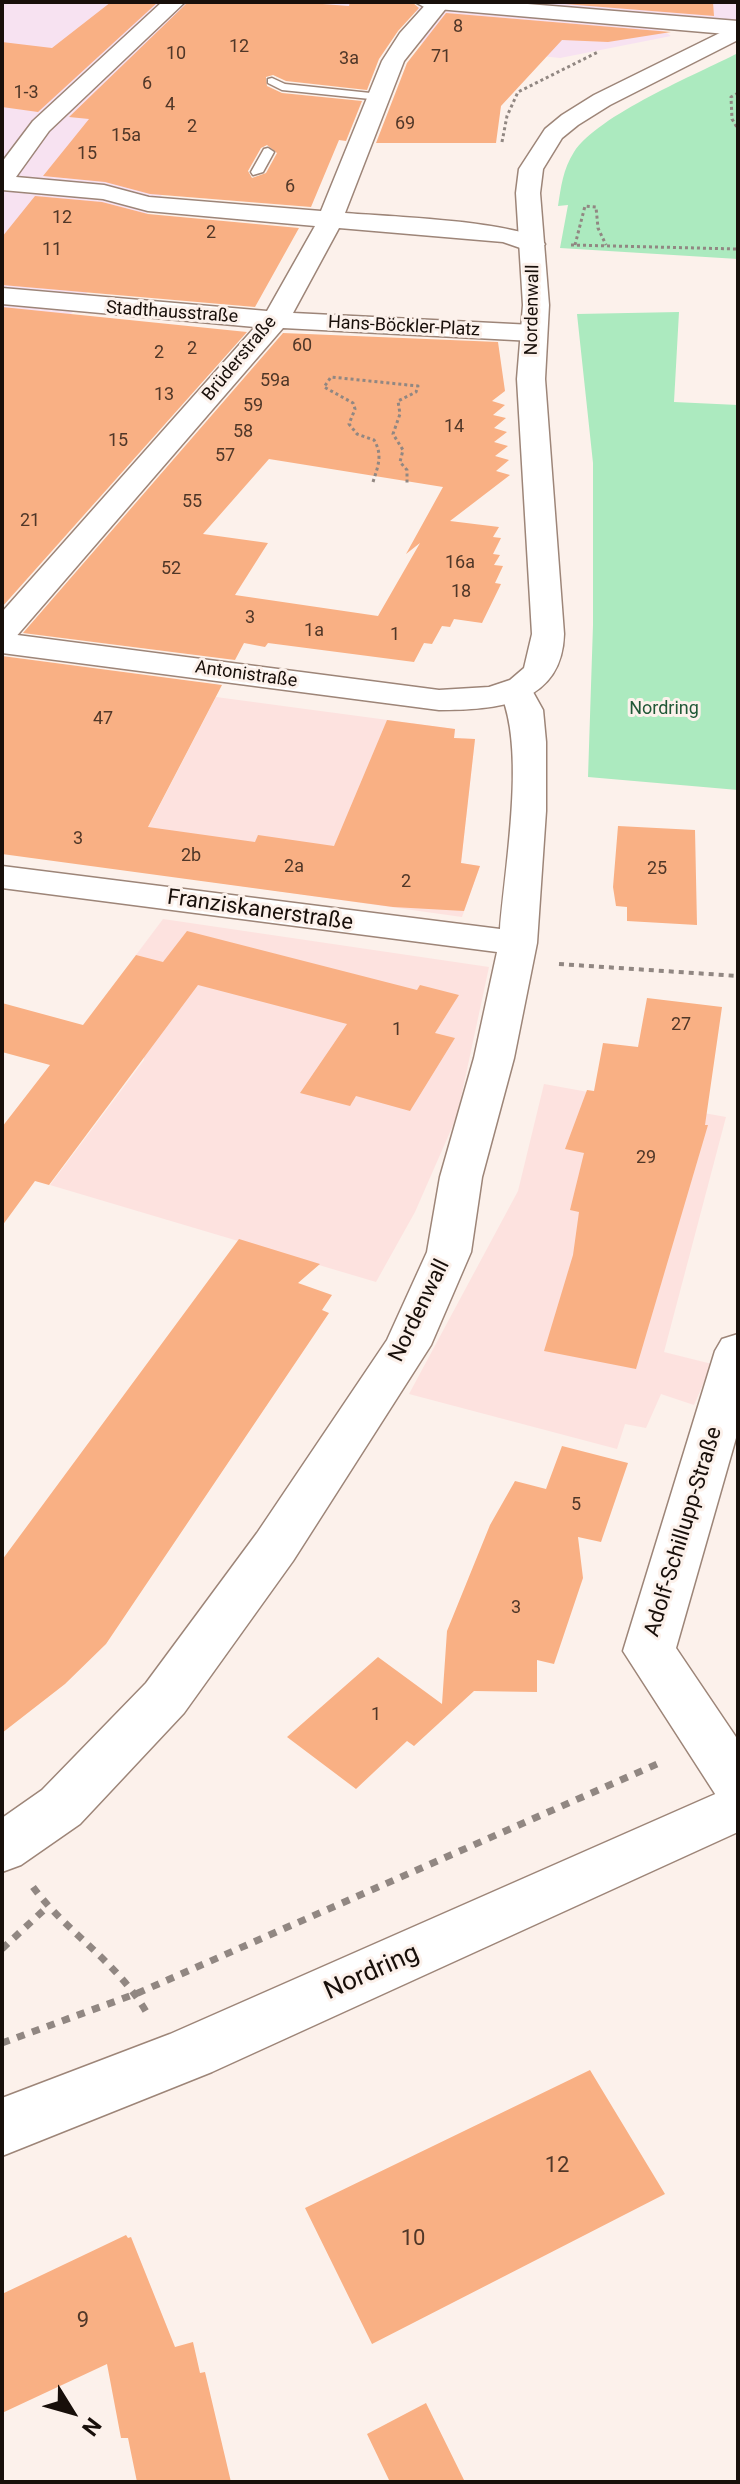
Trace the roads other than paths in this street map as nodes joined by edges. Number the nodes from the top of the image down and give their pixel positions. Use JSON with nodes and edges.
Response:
{"nodes":[{"id":1,"x":174,"y":2,"type":"edge"},
{"id":2,"x":435,"y":2,"type":"edge"},
{"id":3,"x":738,"y":30,"type":"edge"},
{"id":4,"x":272,"y":81,"type":"dead end"},
{"id":5,"x":380,"y":97,"type":"junction"},
{"id":6,"x":15,"y":122,"type":"dead end"},
{"id":7,"x":41,"y":126,"type":"junction"},
{"id":8,"x":268,"y":152,"type":"dead end"},
{"id":9,"x":257,"y":172,"type":"dead end"},
{"id":10,"x":2,"y":181,"type":"edge"},
{"id":11,"x":330,"y":221,"type":"junction"},
{"id":12,"x":532,"y":244,"type":"junction"},
{"id":13,"x":2,"y":287,"type":"edge"},
{"id":14,"x":2,"y":296,"type":"edge"},
{"id":15,"x":2,"y":304,"type":"edge"},
{"id":16,"x":70,"y":305,"type":"junction"},
{"id":17,"x":275,"y":321,"type":"junction"},
{"id":18,"x":533,"y":333,"type":"junction"},
{"id":19,"x":2,"y":632,"type":"edge"},
{"id":20,"x":2,"y":643,"type":"edge"},
{"id":21,"x":504,"y":693,"type":"junction"},
{"id":22,"x":2,"y":877,"type":"edge"},
{"id":23,"x":516,"y":952,"type":"junction"},
{"id":24,"x":738,"y":1351,"type":"edge"},
{"id":25,"x":738,"y":1784,"type":"edge"},
{"id":26,"x":738,"y":1807,"type":"edge"},
{"id":27,"x":2,"y":1848,"type":"edge"},
{"id":28,"x":2,"y":2127,"type":"edge"}],
"edges":[{"from":1,"to":7,"type":"street"},
{"from":2,"to":3,"type":"street"},
{"from":2,"to":5,"type":"street","name":"Brüderstraße"},
{"from":3,"to":12,"type":"street","name":"Nordenwall"},
{"from":4,"to":5,"type":"lane"},
{"from":5,"to":11,"type":"street","name":"Brüderstraße"},
{"from":6,"to":7,"type":"street"},
{"from":7,"to":10,"type":"street"},
{"from":8,"to":9,"type":"lane"},
{"from":10,"to":11,"type":"street"},
{"from":11,"to":12,"type":"street"},
{"from":11,"to":17,"type":"street","name":"Brüderstraße"},
{"from":12,"to":18,"type":"street","name":"Nordenwall"},
{"from":13,"to":16,"type":"street","name":"Stadthausstraße"},
{"from":14,"to":16,"type":"street","name":"Stadthausstraße"},
{"from":15,"to":16,"type":"street","name":"Stadthausstraße"},
{"from":16,"to":17,"type":"street","name":"Stadthausstraße"},
{"from":17,"to":18,"type":"street","name":"Hans-Böckler-Platz"},
{"from":17,"to":19,"type":"street","name":"Brüderstraße"},
{"from":18,"to":21,"type":"street","name":"Nordenwall"},
{"from":20,"to":21,"type":"street","name":"Antonistraße"},
{"from":21,"to":23,"type":"street","name":"Nordenwall"},
{"from":22,"to":23,"type":"street","name":"Franziskanerstraße"},
{"from":23,"to":27,"type":"street","name":"Nordenwall"},
{"from":24,"to":25,"type":"street","name":"Adolf-Schillupp-Straße"},
{"from":26,"to":28,"type":"street","name":"Nordring"}]}
